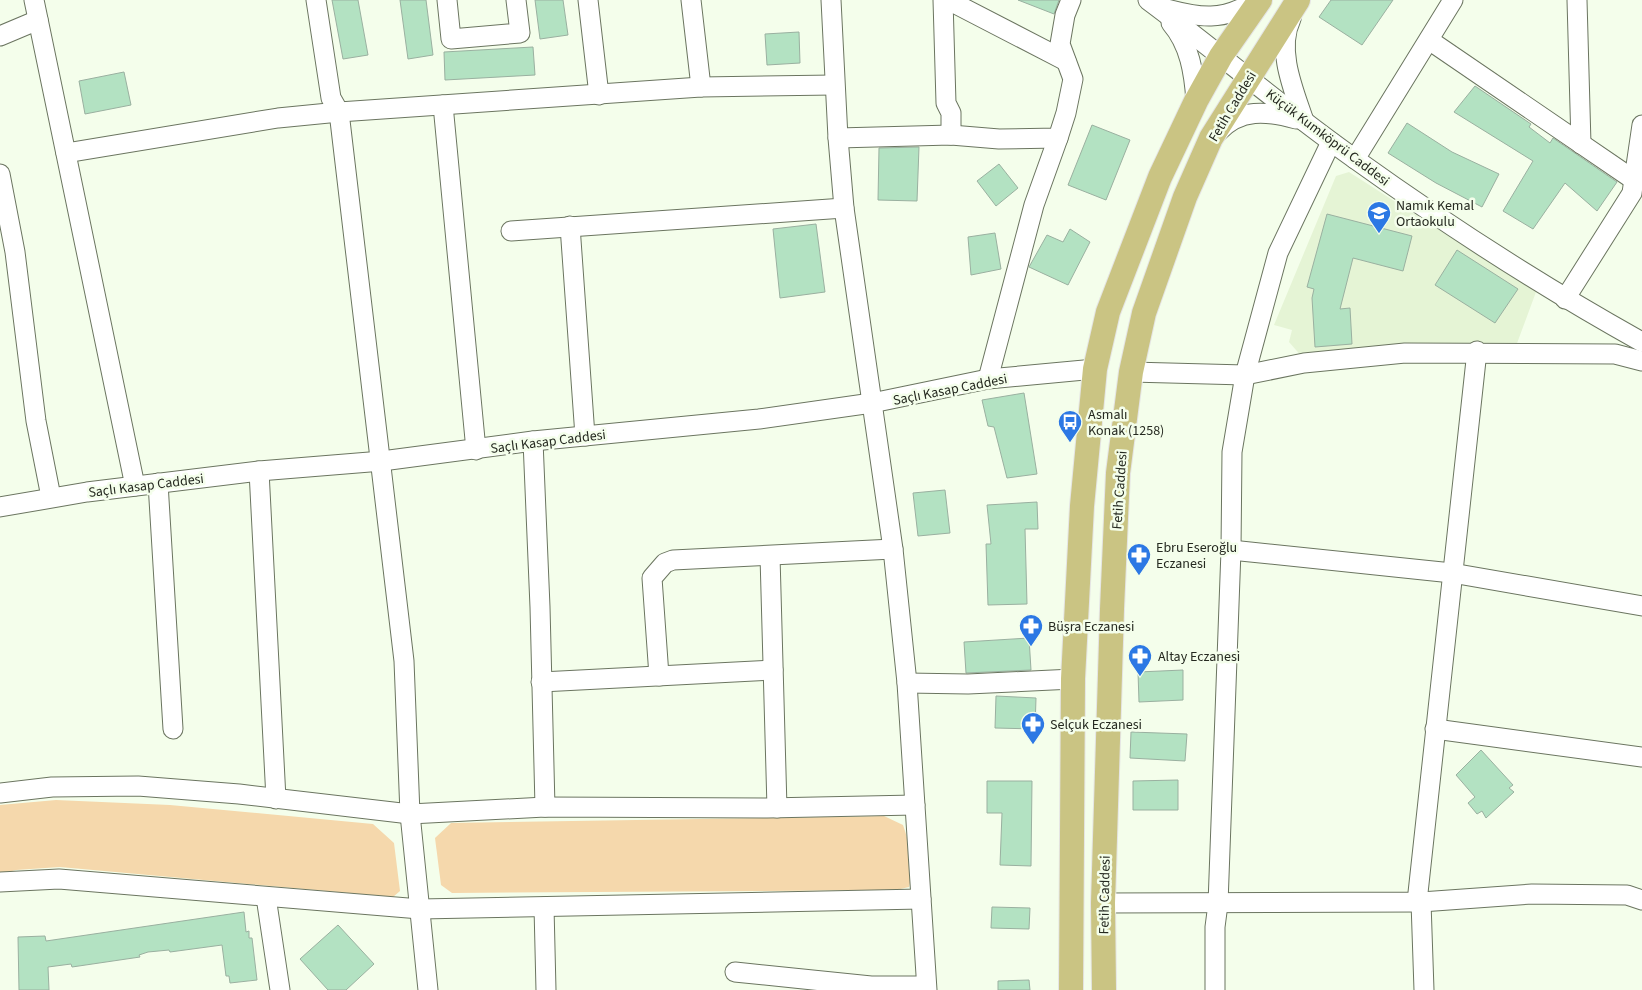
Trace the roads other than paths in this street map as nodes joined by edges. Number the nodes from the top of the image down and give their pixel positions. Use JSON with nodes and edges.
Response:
{"nodes":[{"id":1,"x":34,"y":0,"type":"edge"},
{"id":2,"x":316,"y":0,"type":"edge"},
{"id":3,"x":447,"y":0,"type":"edge"},
{"id":4,"x":516,"y":0,"type":"edge"},
{"id":5,"x":588,"y":0,"type":"edge"},
{"id":6,"x":691,"y":0,"type":"edge"},
{"id":7,"x":830,"y":0,"type":"edge"},
{"id":8,"x":943,"y":0,"type":"edge"},
{"id":9,"x":948,"y":0,"type":"edge"},
{"id":10,"x":1071,"y":0,"type":"edge"},
{"id":11,"x":1256,"y":0,"type":"edge"},
{"id":12,"x":1260,"y":0,"type":"edge"},
{"id":13,"x":1299,"y":0,"type":"edge"},
{"id":14,"x":1453,"y":0,"type":"edge"},
{"id":15,"x":1577,"y":0,"type":"edge"},
{"id":16,"x":1152,"y":3,"type":"edge"},
{"id":17,"x":38,"y":20,"type":"junction"},
{"id":18,"x":0,"y":36,"type":"edge"},
{"id":19,"x":1429,"y":40,"type":"junction"},
{"id":20,"x":1221,"y":56,"type":"junction"},
{"id":21,"x":1066,"y":61,"type":"junction"},
{"id":22,"x":1249,"y":78,"type":"junction"},
{"id":23,"x":834,"y":85,"type":"junction"},
{"id":24,"x":701,"y":87,"type":"junction"},
{"id":25,"x":599,"y":95,"type":"junction"},
{"id":26,"x":1196,"y":101,"type":"junction"},
{"id":27,"x":443,"y":105,"type":"junction"},
{"id":28,"x":339,"y":112,"type":"junction"},
{"id":29,"x":1304,"y":121,"type":"junction"},
{"id":30,"x":1642,"y":125,"type":"edge"},
{"id":31,"x":951,"y":134,"type":"junction"},
{"id":32,"x":838,"y":138,"type":"junction"},
{"id":33,"x":1058,"y":138,"type":"junction"},
{"id":34,"x":1211,"y":138,"type":"junction"},
{"id":35,"x":1331,"y":142,"type":"junction"},
{"id":36,"x":1581,"y":144,"type":"junction"},
{"id":37,"x":66,"y":153,"type":"junction"},
{"id":38,"x":1355,"y":159,"type":"junction"},
{"id":39,"x":1640,"y":159,"type":"edge"},
{"id":40,"x":0,"y":174,"type":"edge"},
{"id":41,"x":1634,"y":180,"type":"junction"},
{"id":42,"x":844,"y":208,"type":"junction"},
{"id":43,"x":570,"y":226,"type":"junction"},
{"id":44,"x":510,"y":231,"type":"dead end"},
{"id":45,"x":1565,"y":299,"type":"junction"},
{"id":46,"x":1642,"y":342,"type":"edge"},
{"id":47,"x":1477,"y":352,"type":"junction"},
{"id":48,"x":1642,"y":361,"type":"edge"},
{"id":49,"x":1096,"y":369,"type":"junction"},
{"id":50,"x":1131,"y":372,"type":"junction"},
{"id":51,"x":1245,"y":375,"type":"junction"},
{"id":52,"x":988,"y":379,"type":"junction"},
{"id":53,"x":872,"y":403,"type":"junction"},
{"id":54,"x":585,"y":436,"type":"junction"},
{"id":55,"x":533,"y":441,"type":"junction"},
{"id":56,"x":476,"y":450,"type":"junction"},
{"id":57,"x":382,"y":461,"type":"junction"},
{"id":58,"x":259,"y":470,"type":"junction"},
{"id":59,"x":158,"y":483,"type":"junction"},
{"id":60,"x":135,"y":486,"type":"junction"},
{"id":61,"x":52,"y":497,"type":"junction"},
{"id":62,"x":0,"y":507,"type":"edge"},
{"id":63,"x":893,"y":549,"type":"junction"},
{"id":64,"x":1231,"y":550,"type":"junction"},
{"id":65,"x":770,"y":556,"type":"junction"},
{"id":66,"x":1452,"y":573,"type":"junction"},
{"id":67,"x":1642,"y":606,"type":"edge"},
{"id":68,"x":772,"y":670,"type":"junction"},
{"id":69,"x":659,"y":676,"type":"junction"},
{"id":70,"x":1073,"y":679,"type":"junction"},
{"id":71,"x":541,"y":682,"type":"junction"},
{"id":72,"x":907,"y":683,"type":"junction"},
{"id":73,"x":1435,"y":728,"type":"junction"},
{"id":74,"x":173,"y":729,"type":"dead end"},
{"id":75,"x":1642,"y":757,"type":"edge"},
{"id":76,"x":0,"y":794,"type":"edge"},
{"id":77,"x":276,"y":799,"type":"junction"},
{"id":78,"x":915,"y":805,"type":"junction"},
{"id":79,"x":545,"y":807,"type":"junction"},
{"id":80,"x":777,"y":808,"type":"junction"},
{"id":81,"x":410,"y":814,"type":"junction"},
{"id":82,"x":0,"y":882,"type":"edge"},
{"id":83,"x":266,"y":897,"type":"junction"},
{"id":84,"x":921,"y":899,"type":"junction"},
{"id":85,"x":1642,"y":900,"type":"edge"},
{"id":86,"x":1419,"y":902,"type":"junction"},
{"id":87,"x":1103,"y":903,"type":"junction"},
{"id":88,"x":1218,"y":904,"type":"junction"},
{"id":89,"x":544,"y":907,"type":"junction"},
{"id":90,"x":420,"y":909,"type":"junction"},
{"id":91,"x":735,"y":972,"type":"dead end"},
{"id":92,"x":927,"y":988,"type":"edge"},
{"id":93,"x":280,"y":990,"type":"edge"},
{"id":94,"x":428,"y":990,"type":"edge"},
{"id":95,"x":546,"y":990,"type":"edge"},
{"id":96,"x":1071,"y":990,"type":"edge"},
{"id":97,"x":1104,"y":990,"type":"edge"},
{"id":98,"x":1215,"y":990,"type":"edge"},
{"id":99,"x":1424,"y":990,"type":"edge"}],
"edges":[{"from":1,"to":17,"type":"street"},
{"from":2,"to":28,"type":"street"},
{"from":3,"to":4,"type":"street"},
{"from":5,"to":25,"type":"street"},
{"from":6,"to":24,"type":"street"},
{"from":7,"to":23,"type":"street"},
{"from":8,"to":31,"type":"street"},
{"from":9,"to":21,"type":"street"},
{"from":10,"to":21,"type":"street"},
{"from":11,"to":16,"type":"street"},
{"from":12,"to":20,"type":"main road"},
{"from":13,"to":22,"type":"main road","name":"Fetih Caddesi"},
{"from":13,"to":29,"type":"street"},
{"from":14,"to":19,"type":"street"},
{"from":15,"to":36,"type":"street"},
{"from":16,"to":20,"type":"street","name":"Küçük Kumköprü Caddesi"},
{"from":16,"to":26,"type":"street"},
{"from":17,"to":18,"type":"street"},
{"from":17,"to":37,"type":"street"},
{"from":19,"to":36,"type":"street"},
{"from":19,"to":38,"type":"street"},
{"from":20,"to":22,"type":"street","name":"Küçük Kumköprü Caddesi"},
{"from":20,"to":26,"type":"main road"},
{"from":21,"to":33,"type":"street"},
{"from":22,"to":29,"type":"street","name":"Küçük Kumköprü Caddesi"},
{"from":22,"to":34,"type":"main road","name":"Fetih Caddesi"},
{"from":23,"to":24,"type":"street"},
{"from":23,"to":32,"type":"street"},
{"from":24,"to":25,"type":"street"},
{"from":25,"to":27,"type":"street"},
{"from":26,"to":49,"type":"main road"},
{"from":27,"to":28,"type":"street"},
{"from":27,"to":56,"type":"street"},
{"from":28,"to":37,"type":"street"},
{"from":28,"to":57,"type":"street"},
{"from":29,"to":34,"type":"street"},
{"from":29,"to":35,"type":"street","name":"Küçük Kumköprü Caddesi"},
{"from":30,"to":39,"type":"street"},
{"from":31,"to":32,"type":"street"},
{"from":31,"to":33,"type":"street"},
{"from":32,"to":42,"type":"street"},
{"from":33,"to":52,"type":"street"},
{"from":34,"to":50,"type":"main road","name":"Fetih Caddesi"},
{"from":35,"to":38,"type":"street","name":"Küçük Kumköprü Caddesi"},
{"from":35,"to":51,"type":"street"},
{"from":36,"to":41,"type":"street"},
{"from":37,"to":60,"type":"street"},
{"from":38,"to":45,"type":"street","name":"Küçük Kumköprü Caddesi"},
{"from":39,"to":41,"type":"street"},
{"from":40,"to":61,"type":"street"},
{"from":41,"to":45,"type":"street"},
{"from":42,"to":43,"type":"street"},
{"from":42,"to":53,"type":"street"},
{"from":43,"to":44,"type":"street"},
{"from":43,"to":54,"type":"street"},
{"from":45,"to":46,"type":"street","name":"Küçük Kumköprü Caddesi"},
{"from":47,"to":48,"type":"street"},
{"from":47,"to":51,"type":"street"},
{"from":47,"to":66,"type":"street"},
{"from":49,"to":52,"type":"street","name":"Saçlı Kasap Caddesi"},
{"from":49,"to":70,"type":"main road"},
{"from":50,"to":51,"type":"street"},
{"from":50,"to":87,"type":"main road","name":"Fetih Caddesi"},
{"from":51,"to":64,"type":"street"},
{"from":52,"to":53,"type":"street","name":"Saçlı Kasap Caddesi"},
{"from":53,"to":54,"type":"street","name":"Saçlı Kasap Caddesi"},
{"from":53,"to":63,"type":"street"},
{"from":54,"to":55,"type":"street","name":"Saçlı Kasap Caddesi"},
{"from":55,"to":56,"type":"street","name":"Saçlı Kasap Caddesi"},
{"from":55,"to":71,"type":"street"},
{"from":56,"to":57,"type":"street","name":"Saçlı Kasap Caddesi"},
{"from":57,"to":58,"type":"street","name":"Saçlı Kasap Caddesi"},
{"from":57,"to":81,"type":"street"},
{"from":58,"to":59,"type":"street","name":"Saçlı Kasap Caddesi"},
{"from":58,"to":77,"type":"street"},
{"from":59,"to":60,"type":"street","name":"Saçlı Kasap Caddesi"},
{"from":59,"to":74,"type":"street"},
{"from":60,"to":61,"type":"street","name":"Saçlı Kasap Caddesi"},
{"from":61,"to":62,"type":"street","name":"Saçlı Kasap Caddesi"},
{"from":63,"to":65,"type":"street"},
{"from":63,"to":72,"type":"street"},
{"from":64,"to":66,"type":"street"},
{"from":64,"to":88,"type":"street"},
{"from":65,"to":68,"type":"street"},
{"from":65,"to":69,"type":"street"},
{"from":66,"to":67,"type":"street"},
{"from":66,"to":73,"type":"street"},
{"from":68,"to":69,"type":"street"},
{"from":68,"to":80,"type":"street"},
{"from":69,"to":71,"type":"street"},
{"from":70,"to":72,"type":"street"},
{"from":70,"to":96,"type":"main road"},
{"from":71,"to":79,"type":"street"},
{"from":72,"to":78,"type":"street"},
{"from":73,"to":75,"type":"street"},
{"from":73,"to":86,"type":"street"},
{"from":76,"to":77,"type":"street"},
{"from":77,"to":81,"type":"street"},
{"from":78,"to":80,"type":"street"},
{"from":78,"to":84,"type":"street"},
{"from":79,"to":80,"type":"street"},
{"from":79,"to":81,"type":"street"},
{"from":81,"to":90,"type":"street"},
{"from":82,"to":83,"type":"street"},
{"from":83,"to":90,"type":"street"},
{"from":83,"to":93,"type":"street"},
{"from":84,"to":89,"type":"street"},
{"from":84,"to":92,"type":"street"},
{"from":85,"to":86,"type":"street"},
{"from":86,"to":88,"type":"street"},
{"from":86,"to":99,"type":"street"},
{"from":87,"to":88,"type":"street"},
{"from":87,"to":97,"type":"main road","name":"Fetih Caddesi"},
{"from":88,"to":98,"type":"street"},
{"from":89,"to":90,"type":"street"},
{"from":89,"to":95,"type":"street"},
{"from":90,"to":94,"type":"street"},
{"from":91,"to":92,"type":"street"}]}
